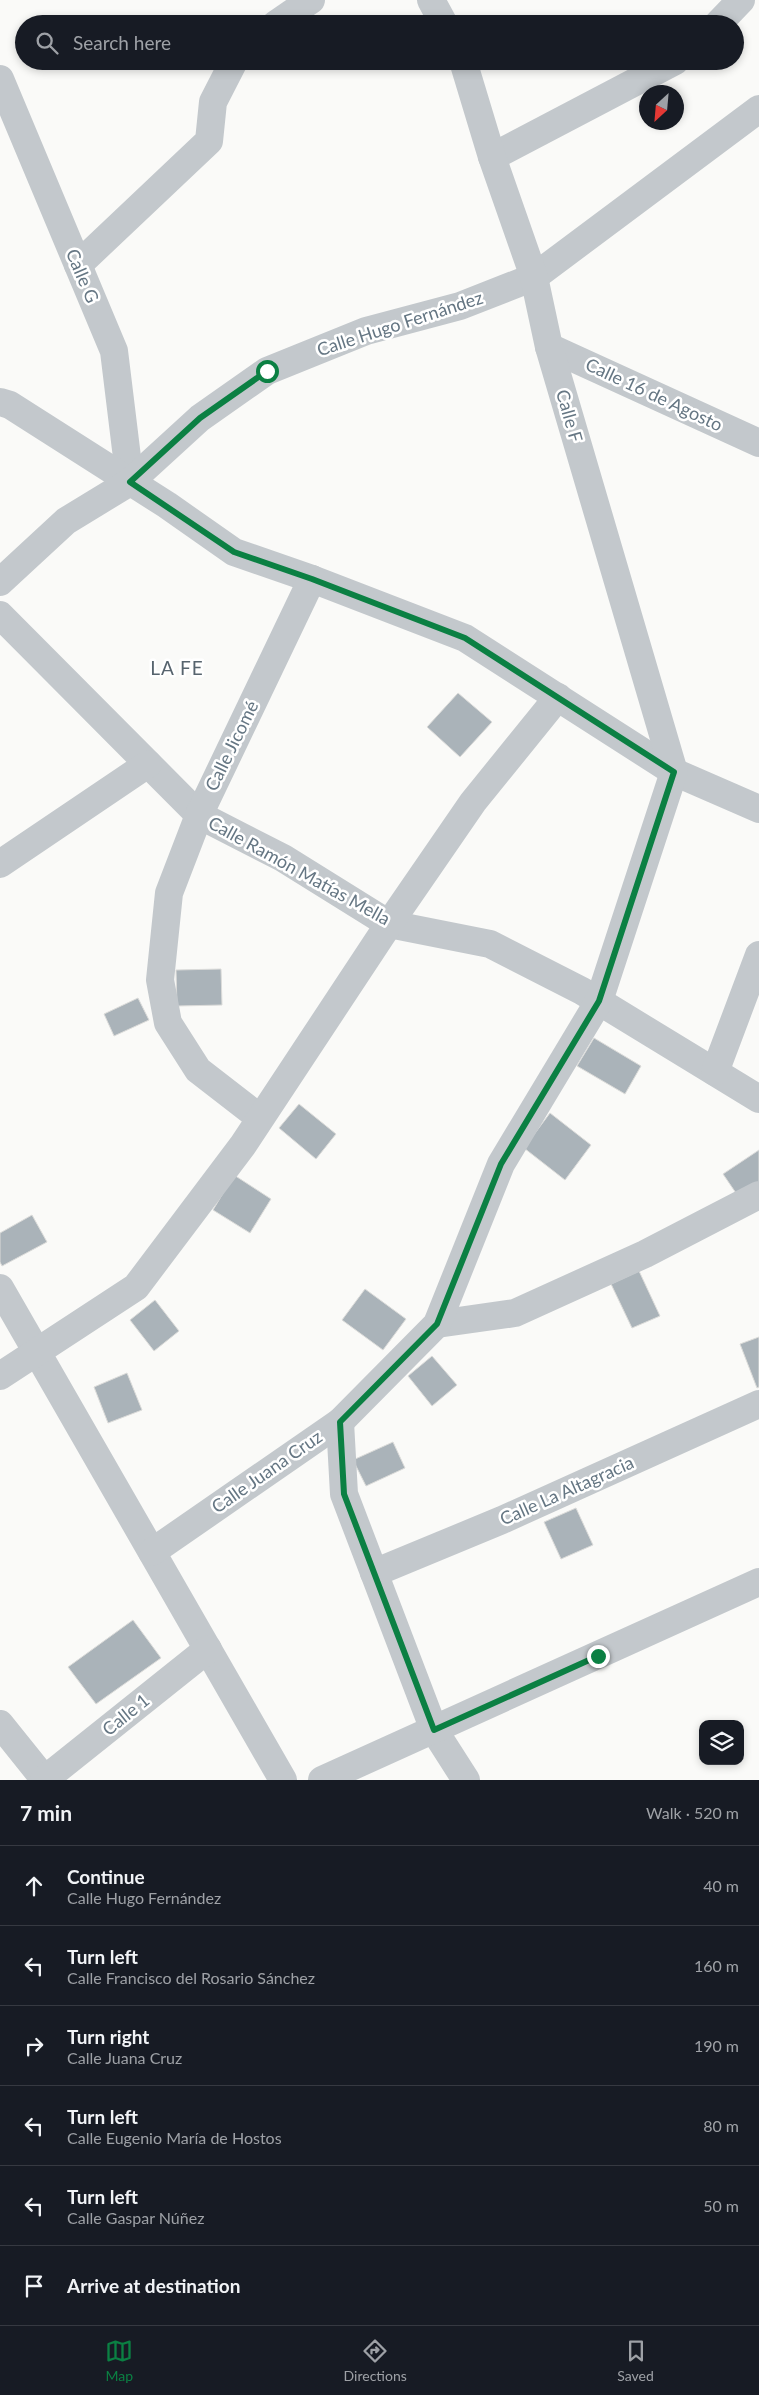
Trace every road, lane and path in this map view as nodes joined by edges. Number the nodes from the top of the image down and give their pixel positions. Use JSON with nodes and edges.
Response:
{"nodes":[{"id":1,"x":311,"y":0,"type":"edge"},
{"id":2,"x":431,"y":0,"type":"edge"},
{"id":3,"x":741,"y":0,"type":"edge"},
{"id":4,"x":289,"y":15,"type":"edge"},
{"id":5,"x":439,"y":15,"type":"edge"},
{"id":6,"x":727,"y":15,"type":"edge"},
{"id":7,"x":229,"y":70,"type":"edge"},
{"id":8,"x":466,"y":70,"type":"edge"},
{"id":9,"x":658,"y":70,"type":"edge"},
{"id":10,"x":0,"y":79,"type":"edge"},
{"id":11,"x":759,"y":109,"type":"edge"},
{"id":12,"x":492,"y":157,"type":"junction"},
{"id":13,"x":78,"y":265,"type":"junction"},
{"id":14,"x":534,"y":277,"type":"junction"},
{"id":15,"x":549,"y":347,"type":"junction"},
{"id":16,"x":0,"y":402,"type":"edge"},
{"id":17,"x":759,"y":443,"type":"edge"},
{"id":18,"x":130,"y":482,"type":"junction"},
{"id":19,"x":312,"y":579,"type":"junction"},
{"id":20,"x":0,"y":582,"type":"edge"},
{"id":21,"x":0,"y":615,"type":"edge"},
{"id":22,"x":558,"y":697,"type":"junction"},
{"id":23,"x":148,"y":764,"type":"junction"},
{"id":24,"x":674,"y":772,"type":"junction"},
{"id":25,"x":759,"y":809,"type":"edge"},
{"id":26,"x":199,"y":814,"type":"junction"},
{"id":27,"x":0,"y":864,"type":"edge"},
{"id":28,"x":388,"y":924,"type":"junction"},
{"id":29,"x":759,"y":955,"type":"edge"},
{"id":30,"x":599,"y":1001,"type":"junction"},
{"id":31,"x":715,"y":1072,"type":"junction"},
{"id":32,"x":759,"y":1099,"type":"edge"},
{"id":33,"x":260,"y":1118,"type":"junction"},
{"id":34,"x":759,"y":1195,"type":"edge"},
{"id":35,"x":0,"y":1288,"type":"edge"},
{"id":36,"x":437,"y":1324,"type":"junction"},
{"id":37,"x":37,"y":1352,"type":"junction"},
{"id":38,"x":0,"y":1376,"type":"edge"},
{"id":39,"x":759,"y":1404,"type":"edge"},
{"id":40,"x":340,"y":1422,"type":"junction"},
{"id":41,"x":152,"y":1552,"type":"junction"},
{"id":42,"x":374,"y":1573,"type":"junction"},
{"id":43,"x":759,"y":1582,"type":"edge"},
{"id":44,"x":208,"y":1649,"type":"junction"},
{"id":45,"x":0,"y":1724,"type":"edge"},
{"id":46,"x":434,"y":1730,"type":"junction"},
{"id":47,"x":45,"y":1780,"type":"edge"},
{"id":48,"x":283,"y":1780,"type":"edge"},
{"id":49,"x":322,"y":1780,"type":"edge"},
{"id":50,"x":466,"y":1780,"type":"edge"}],
"edges":[{"from":1,"to":4,"type":"street"},
{"from":2,"to":5,"type":"street"},
{"from":3,"to":6,"type":"street"},
{"from":7,"to":13,"type":"street"},
{"from":8,"to":12,"type":"street","name":"Calle F"},
{"from":9,"to":12,"type":"street"},
{"from":10,"to":13,"type":"street","name":"Calle G"},
{"from":11,"to":14,"type":"street","name":"Calle Hugo Fernández"},
{"from":12,"to":14,"type":"street","name":"Calle F"},
{"from":13,"to":18,"type":"street","name":"Calle G"},
{"from":14,"to":15,"type":"street","name":"Calle F"},
{"from":14,"to":18,"type":"street","name":"Calle Hugo Fernández"},
{"from":15,"to":17,"type":"street","name":"Calle 16 de Agosto"},
{"from":15,"to":24,"type":"street","name":"Calle F"},
{"from":16,"to":18,"type":"street"},
{"from":18,"to":19,"type":"street"},
{"from":18,"to":20,"type":"street","name":"Calle Hugo Fernández"},
{"from":19,"to":22,"type":"street"},
{"from":19,"to":26,"type":"street","name":"Calle Jicomé"},
{"from":21,"to":23,"type":"street","name":"Calle Ramón Matías Mella"},
{"from":22,"to":24,"type":"street"},
{"from":22,"to":28,"type":"street"},
{"from":23,"to":26,"type":"street","name":"Calle Ramón Matías Mella"},
{"from":23,"to":27,"type":"street"},
{"from":24,"to":25,"type":"street"},
{"from":24,"to":30,"type":"street","name":"Calle Juana Cruz"},
{"from":26,"to":28,"type":"street","name":"Calle Ramón Matías Mella"},
{"from":26,"to":33,"type":"street","name":"Calle Jicomé"},
{"from":28,"to":30,"type":"street","name":"Calle Ramón Matías Mella"},
{"from":28,"to":33,"type":"street"},
{"from":29,"to":31,"type":"street"},
{"from":30,"to":31,"type":"street","name":"Calle Ramón Matías Mella"},
{"from":30,"to":36,"type":"street","name":"Calle Juana Cruz"},
{"from":31,"to":32,"type":"street","name":"Calle Ramón Matías Mella"},
{"from":33,"to":37,"type":"street"},
{"from":34,"to":36,"type":"street"},
{"from":35,"to":37,"type":"street"},
{"from":36,"to":40,"type":"street","name":"Calle Juana Cruz"},
{"from":37,"to":38,"type":"street"},
{"from":37,"to":41,"type":"street"},
{"from":39,"to":42,"type":"street","name":"Calle La Altagracia"},
{"from":40,"to":41,"type":"street","name":"Calle Juana Cruz"},
{"from":40,"to":42,"type":"street"},
{"from":41,"to":44,"type":"street"},
{"from":42,"to":46,"type":"street"},
{"from":43,"to":46,"type":"street"},
{"from":44,"to":47,"type":"street","name":"Calle 1"},
{"from":44,"to":48,"type":"street"},
{"from":45,"to":47,"type":"street"},
{"from":46,"to":49,"type":"street"},
{"from":46,"to":50,"type":"street"}]}
